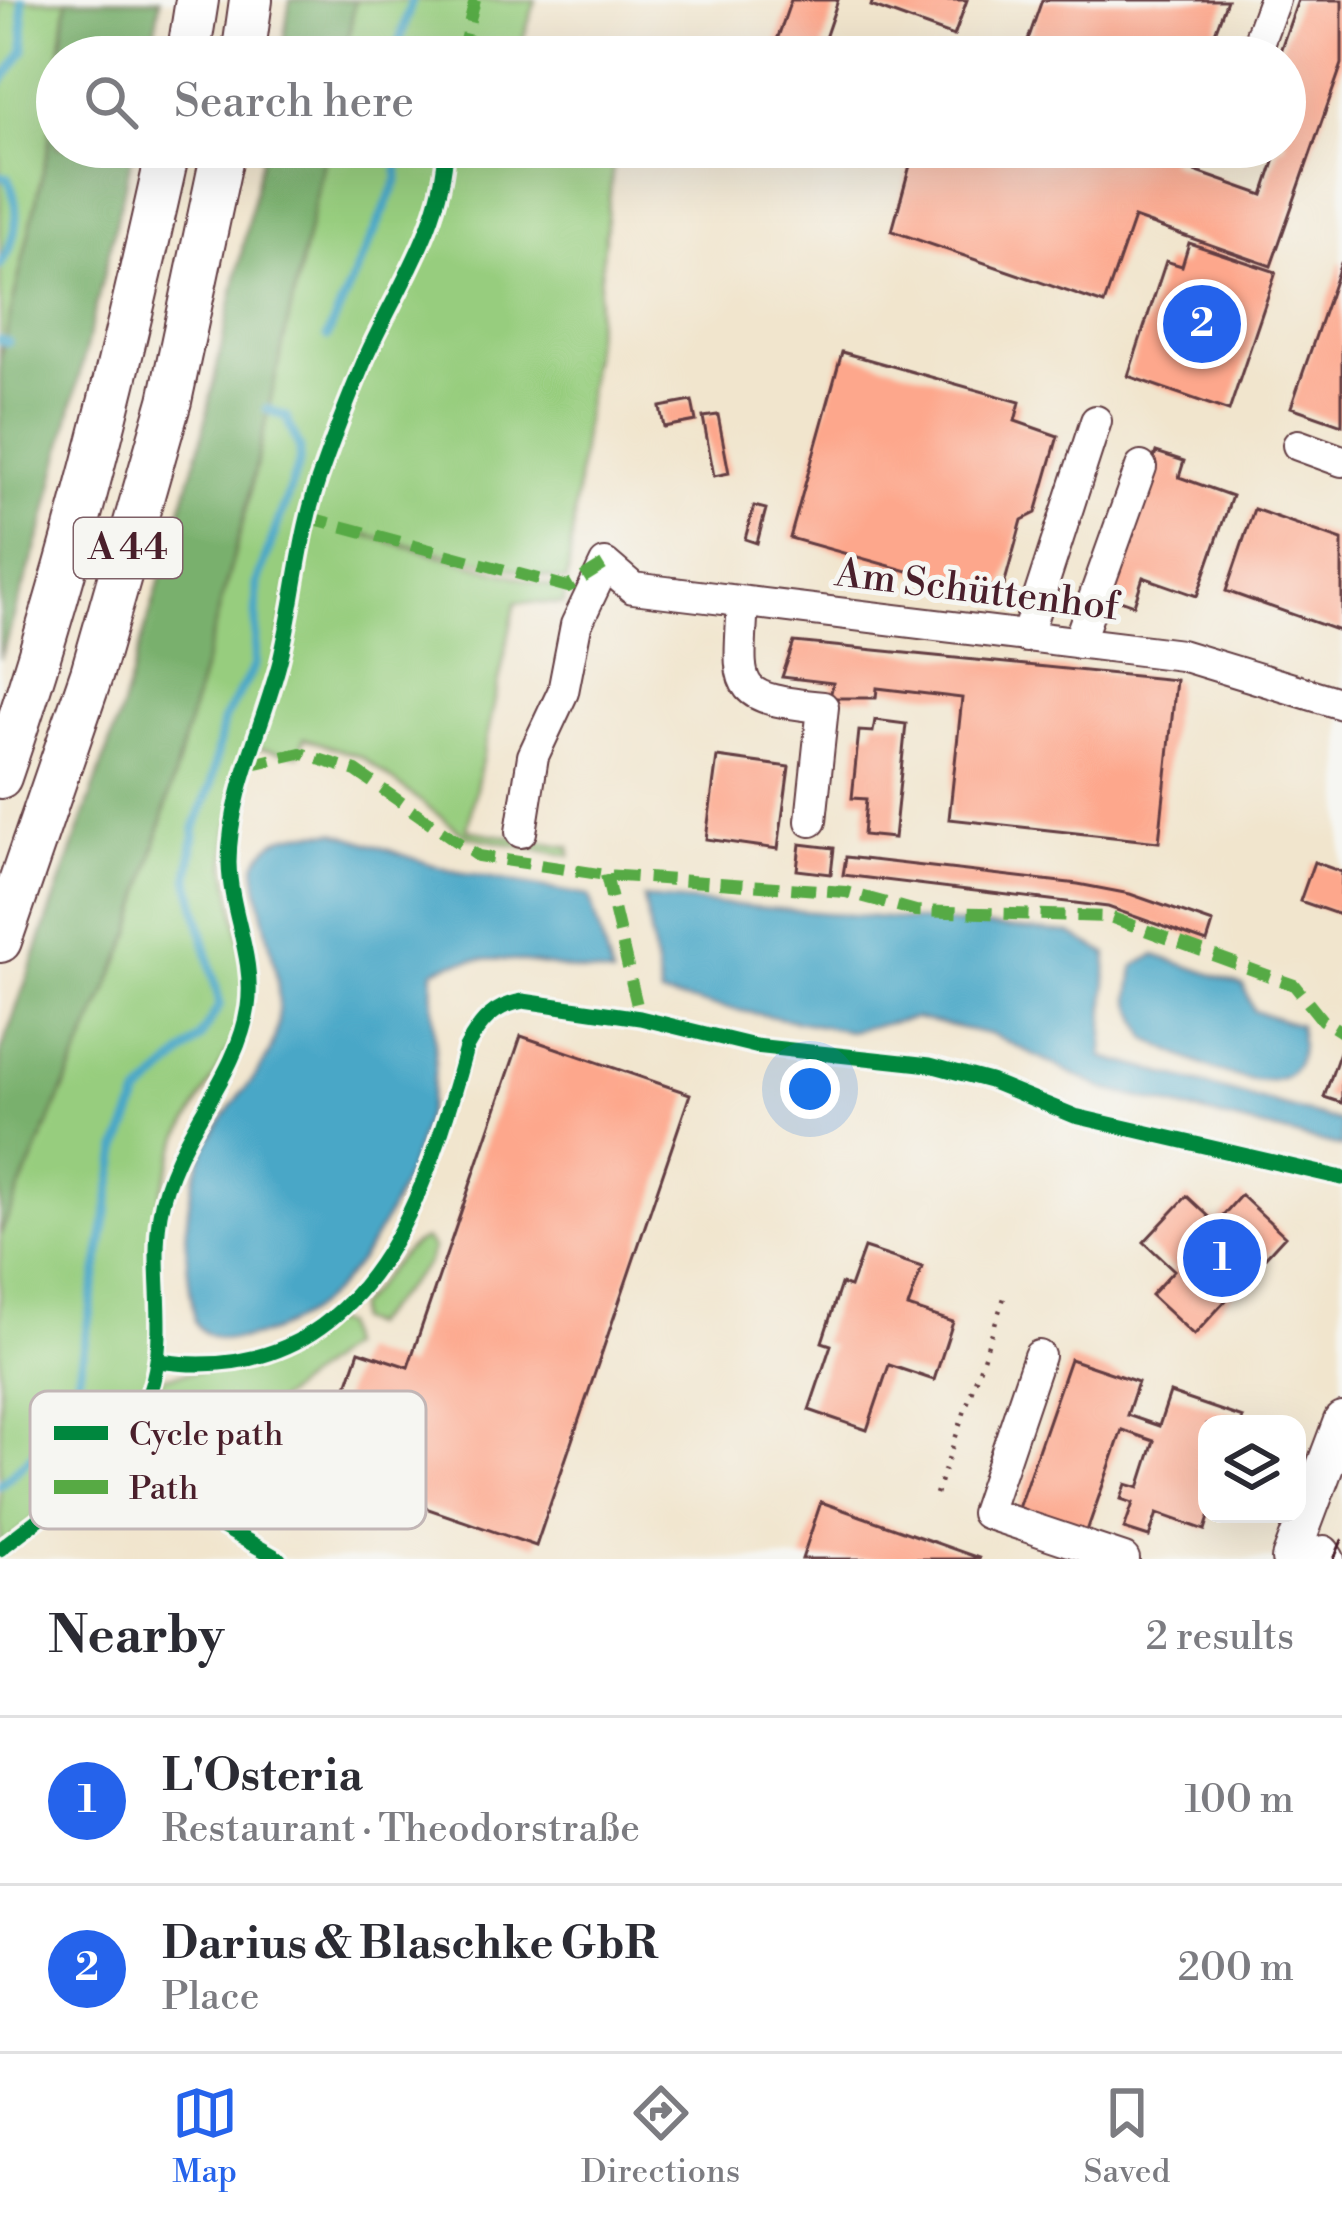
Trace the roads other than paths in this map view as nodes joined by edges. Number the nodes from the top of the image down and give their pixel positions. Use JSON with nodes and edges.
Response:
{"nodes":[{"id":1,"x":197,"y":0,"type":"edge"},
{"id":2,"x":251,"y":0,"type":"edge"},
{"id":3,"x":1274,"y":0,"type":"edge"},
{"id":4,"x":191,"y":36,"type":"edge"},
{"id":5,"x":246,"y":36,"type":"edge"},
{"id":6,"x":1261,"y":36,"type":"edge"},
{"id":7,"x":164,"y":168,"type":"edge"},
{"id":8,"x":220,"y":168,"type":"edge"},
{"id":9,"x":1096,"y":422,"type":"dead end"},
{"id":10,"x":1298,"y":446,"type":"dead end"},
{"id":11,"x":1342,"y":461,"type":"edge"},
{"id":12,"x":1141,"y":467,"type":"dead end"},
{"id":13,"x":743,"y":602,"type":"junction"},
{"id":14,"x":1026,"y":637,"type":"junction"},
{"id":15,"x":1078,"y":643,"type":"junction"},
{"id":16,"x":1342,"y":704,"type":"edge"},
{"id":17,"x":0,"y":777,"type":"edge"},
{"id":18,"x":811,"y":821,"type":"dead end"},
{"id":19,"x":521,"y":832,"type":"dead end"},
{"id":20,"x":0,"y":940,"type":"edge"},
{"id":21,"x":1039,"y":1356,"type":"dead end"},
{"id":22,"x":1342,"y":1421,"type":"edge"},
{"id":23,"x":1316,"y":1555,"type":"edge"},
{"id":24,"x":1124,"y":1559,"type":"edge"}],
"edges":[{"from":1,"to":4,"type":"highway"},
{"from":2,"to":5,"type":"highway"},
{"from":3,"to":6,"type":"street"},
{"from":7,"to":17,"type":"highway","number":"A 44"},
{"from":8,"to":20,"type":"highway","number":"A 44"},
{"from":9,"to":14,"type":"street"},
{"from":10,"to":11,"type":"street"},
{"from":12,"to":15,"type":"street"},
{"from":13,"to":14,"type":"street","name":"Am Schüttenhof"},
{"from":13,"to":18,"type":"street"},
{"from":13,"to":19,"type":"street","name":"Am Schüttenhof"},
{"from":14,"to":15,"type":"street","name":"Am Schüttenhof"},
{"from":15,"to":16,"type":"street","name":"Am Schüttenhof"},
{"from":21,"to":24,"type":"street"},
{"from":22,"to":23,"type":"main road"}]}
